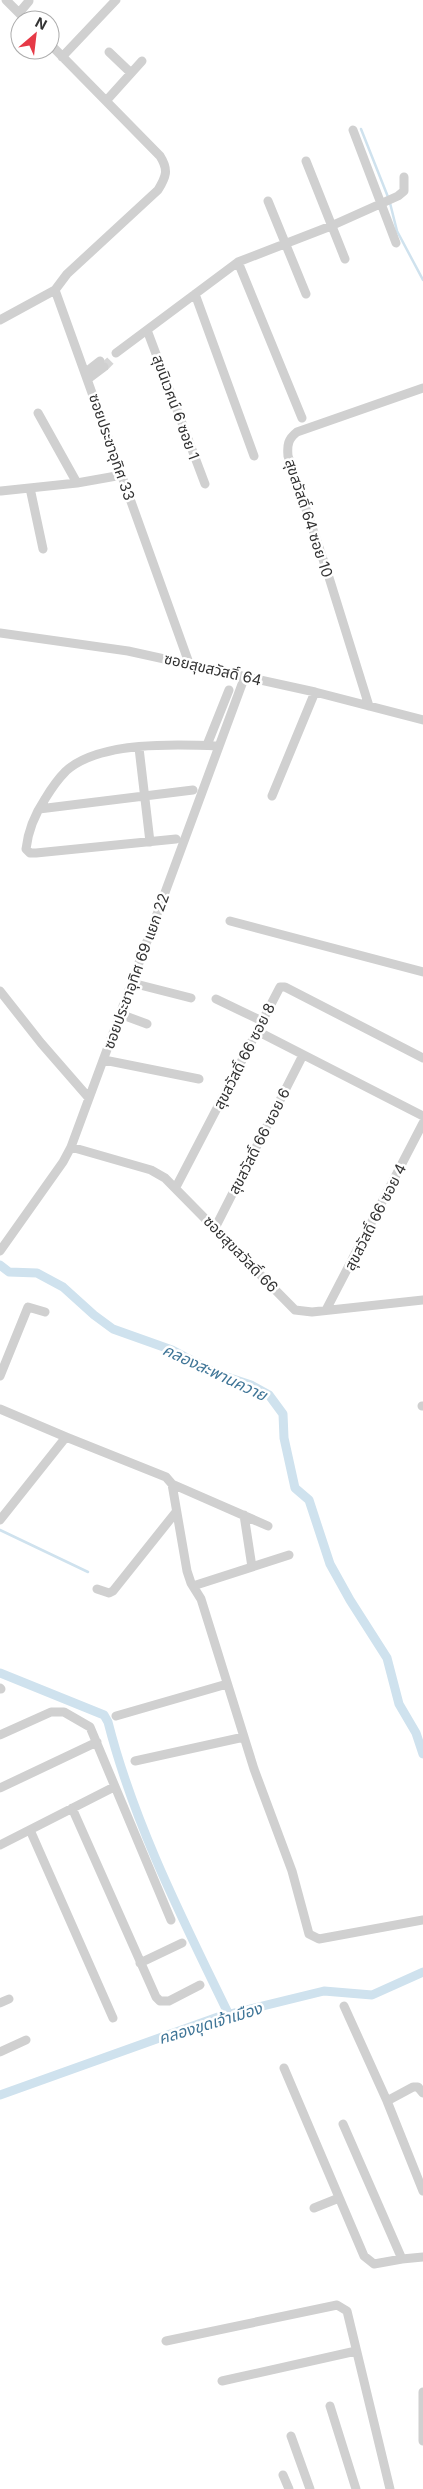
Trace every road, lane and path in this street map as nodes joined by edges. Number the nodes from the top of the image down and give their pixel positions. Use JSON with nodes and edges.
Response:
{"nodes":[{"id":1,"x":116,"y":0,"type":"edge"},
{"id":2,"x":109,"y":52,"type":"dead end"},
{"id":3,"x":62,"y":57,"type":"joint"},
{"id":4,"x":142,"y":60,"type":"dead end"},
{"id":5,"x":131,"y":73,"type":"junction"},
{"id":6,"x":106,"y":101,"type":"junction"},
{"id":7,"x":353,"y":130,"type":"dead end"},
{"id":8,"x":306,"y":161,"type":"dead end"},
{"id":9,"x":404,"y":176,"type":"dead end"},
{"id":10,"x":268,"y":201,"type":"dead end"},
{"id":11,"x":385,"y":203,"type":"junction"},
{"id":12,"x":331,"y":226,"type":"junction"},
{"id":13,"x":286,"y":243,"type":"junction"},
{"id":14,"x":396,"y":243,"type":"dead end"},
{"id":15,"x":346,"y":259,"type":"dead end"},
{"id":16,"x":238,"y":262,"type":"junction"},
{"id":17,"x":55,"y":290,"type":"junction"},
{"id":18,"x":196,"y":294,"type":"junction"},
{"id":19,"x":306,"y":294,"type":"dead end"},
{"id":20,"x":0,"y":320,"type":"edge"},
{"id":21,"x":147,"y":330,"type":"junction"},
{"id":22,"x":112,"y":356,"type":"tunnel mouth"},
{"id":23,"x":102,"y":364,"type":"tunnel mouth"},
{"id":24,"x":87,"y":375,"type":"junction"},
{"id":25,"x":423,"y":388,"type":"edge"},
{"id":26,"x":38,"y":413,"type":"dead end"},
{"id":27,"x":302,"y":418,"type":"dead end"},
{"id":28,"x":254,"y":456,"type":"dead end"},
{"id":29,"x":122,"y":475,"type":"junction"},
{"id":30,"x":77,"y":483,"type":"junction"},
{"id":31,"x":205,"y":484,"type":"dead end"},
{"id":32,"x":30,"y":488,"type":"junction"},
{"id":33,"x":1,"y":491,"type":"dead end"},
{"id":34,"x":43,"y":549,"type":"dead end"},
{"id":35,"x":0,"y":633,"type":"edge"},
{"id":36,"x":189,"y":663,"type":"junction"},
{"id":37,"x":245,"y":676,"type":"junction"},
{"id":38,"x":229,"y":690,"type":"dead end"},
{"id":39,"x":315,"y":692,"type":"junction"},
{"id":40,"x":368,"y":706,"type":"junction"},
{"id":41,"x":423,"y":720,"type":"edge"},
{"id":42,"x":207,"y":745,"type":"junction"},
{"id":43,"x":220,"y":746,"type":"junction"},
{"id":44,"x":139,"y":748,"type":"junction"},
{"id":45,"x":193,"y":790,"type":"dead end"},
{"id":46,"x":272,"y":796,"type":"dead end"},
{"id":47,"x":145,"y":797,"type":"junction"},
{"id":48,"x":39,"y":809,"type":"junction"},
{"id":49,"x":176,"y":839,"type":"dead end"},
{"id":50,"x":150,"y":842,"type":"junction"},
{"id":51,"x":230,"y":920,"type":"dead end"},
{"id":52,"x":423,"y":972,"type":"edge"},
{"id":53,"x":132,"y":983,"type":"junction"},
{"id":54,"x":0,"y":991,"type":"edge"},
{"id":55,"x":191,"y":998,"type":"dead end"},
{"id":56,"x":216,"y":999,"type":"dead end"},
{"id":57,"x":120,"y":1014,"type":"junction"},
{"id":58,"x":262,"y":1021,"type":"junction"},
{"id":59,"x":147,"y":1024,"type":"dead end"},
{"id":60,"x":257,"y":1031,"type":"junction"},
{"id":61,"x":303,"y":1055,"type":"junction"},
{"id":62,"x":423,"y":1058,"type":"edge"},
{"id":63,"x":104,"y":1060,"type":"junction"},
{"id":64,"x":199,"y":1079,"type":"dead end"},
{"id":65,"x":88,"y":1097,"type":"junction"},
{"id":66,"x":423,"y":1116,"type":"edge"},
{"id":67,"x":423,"y":1122,"type":"edge"},
{"id":68,"x":72,"y":1147,"type":"junction"},
{"id":69,"x":176,"y":1187,"type":"junction"},
{"id":70,"x":215,"y":1228,"type":"junction"},
{"id":71,"x":1,"y":1250,"type":"edge"},
{"id":72,"x":423,"y":1300,"type":"edge"},
{"id":73,"x":326,"y":1310,"type":"junction"},
{"id":74,"x":45,"y":1312,"type":"dead end"},
{"id":75,"x":0,"y":1376,"type":"edge"},
{"id":76,"x":0,"y":1409,"type":"edge"},
{"id":77,"x":66,"y":1438,"type":"junction"},
{"id":78,"x":172,"y":1484,"type":"junction"},
{"id":79,"x":176,"y":1512,"type":"junction"},
{"id":80,"x":244,"y":1515,"type":"junction"},
{"id":81,"x":0,"y":1520,"type":"edge"},
{"id":82,"x":268,"y":1526,"type":"dead end"},
{"id":83,"x":289,"y":1556,"type":"dead end"},
{"id":84,"x":252,"y":1567,"type":"junction"},
{"id":85,"x":193,"y":1586,"type":"junction"},
{"id":86,"x":97,"y":1589,"type":"dead end"},
{"id":87,"x":227,"y":1684,"type":"junction"},
{"id":88,"x":116,"y":1716,"type":"dead end"},
{"id":89,"x":0,"y":1735,"type":"edge"},
{"id":90,"x":244,"y":1737,"type":"junction"},
{"id":91,"x":97,"y":1742,"type":"junction"},
{"id":92,"x":135,"y":1761,"type":"dead end"},
{"id":93,"x":114,"y":1786,"type":"junction"},
{"id":94,"x":0,"y":1788,"type":"edge"},
{"id":95,"x":72,"y":1808,"type":"junction"},
{"id":96,"x":30,"y":1830,"type":"junction"},
{"id":97,"x":0,"y":1845,"type":"edge"},
{"id":98,"x":171,"y":1920,"type":"dead end"},
{"id":99,"x":423,"y":1920,"type":"edge"},
{"id":100,"x":182,"y":1943,"type":"dead end"},
{"id":101,"x":140,"y":1963,"type":"junction"},
{"id":102,"x":200,"y":1985,"type":"dead end"},
{"id":103,"x":9,"y":1999,"type":"dead end"},
{"id":104,"x":0,"y":2004,"type":"edge"},
{"id":105,"x":344,"y":2006,"type":"dead end"},
{"id":106,"x":113,"y":2018,"type":"dead end"},
{"id":107,"x":26,"y":2040,"type":"dead end"},
{"id":108,"x":0,"y":2052,"type":"edge"},
{"id":109,"x":284,"y":2068,"type":"dead end"},
{"id":110,"x":423,"y":2094,"type":"edge"},
{"id":111,"x":387,"y":2101,"type":"junction"},
{"id":112,"x":343,"y":2124,"type":"dead end"},
{"id":113,"x":423,"y":2191,"type":"edge"},
{"id":114,"x":339,"y":2198,"type":"junction"},
{"id":115,"x":314,"y":2208,"type":"dead end"},
{"id":116,"x":423,"y":2257,"type":"edge"},
{"id":117,"x":402,"y":2259,"type":"junction"},
{"id":118,"x":166,"y":2341,"type":"dead end"},
{"id":119,"x":356,"y":2351,"type":"junction"},
{"id":120,"x":222,"y":2381,"type":"dead end"},
{"id":121,"x":423,"y":2392,"type":"edge"},
{"id":122,"x":330,"y":2406,"type":"dead end"},
{"id":123,"x":291,"y":2436,"type":"dead end"},
{"id":124,"x":423,"y":2441,"type":"edge"},
{"id":125,"x":283,"y":2475,"type":"dead end"},
{"id":126,"x":289,"y":2489,"type":"edge"},
{"id":127,"x":310,"y":2489,"type":"edge"},
{"id":128,"x":356,"y":2489,"type":"edge"},
{"id":129,"x":390,"y":2489,"type":"edge"}],
"edges":[{"from":1,"to":3,"type":"street"},
{"from":2,"to":5,"type":"street"},
{"from":3,"to":6,"type":"street"},
{"from":4,"to":5,"type":"street"},
{"from":5,"to":6,"type":"street"},
{"from":6,"to":17,"type":"street"},
{"from":7,"to":11,"type":"street"},
{"from":8,"to":12,"type":"street"},
{"from":9,"to":11,"type":"street"},
{"from":10,"to":13,"type":"street"},
{"from":11,"to":12,"type":"street"},
{"from":11,"to":14,"type":"street"},
{"from":12,"to":13,"type":"street"},
{"from":12,"to":15,"type":"street"},
{"from":13,"to":16,"type":"street"},
{"from":13,"to":19,"type":"street"},
{"from":16,"to":18,"type":"street"},
{"from":16,"to":27,"type":"street"},
{"from":17,"to":20,"type":"street"},
{"from":17,"to":24,"type":"street","name":"ซอยประชาอุทิศ 33"},
{"from":18,"to":21,"type":"street"},
{"from":18,"to":28,"type":"street"},
{"from":21,"to":22,"type":"street"},
{"from":21,"to":31,"type":"street","name":"สุขนิเวศน์ 6 ซอย 1"},
{"from":23,"to":24,"type":"street"},
{"from":24,"to":29,"type":"street","name":"ซอยประชาอุทิศ 33"},
{"from":25,"to":40,"type":"street","name":"สุขสวัสดิ์ 64 ซอย 10"},
{"from":26,"to":30,"type":"street"},
{"from":29,"to":30,"type":"street"},
{"from":29,"to":36,"type":"street","name":"ซอยประชาอุทิศ 33"},
{"from":30,"to":32,"type":"street"},
{"from":32,"to":33,"type":"street"},
{"from":32,"to":34,"type":"street"},
{"from":35,"to":36,"type":"street","name":"ซอยสุขสวัสดิ์ 64"},
{"from":36,"to":37,"type":"street","name":"ซอยสุขสวัสดิ์ 64"},
{"from":37,"to":39,"type":"street","name":"ซอยสุขสวัสดิ์ 64"},
{"from":37,"to":43,"type":"street","name":"ซอยประชาอุทิศ 69 แยก 22"},
{"from":38,"to":42,"type":"street"},
{"from":39,"to":40,"type":"street","name":"ซอยสุขสวัสดิ์ 64"},
{"from":39,"to":46,"type":"street"},
{"from":40,"to":41,"type":"street","name":"ซอยสุขสวัสดิ์ 64"},
{"from":42,"to":43,"type":"street"},
{"from":42,"to":44,"type":"street"},
{"from":43,"to":53,"type":"street","name":"ซอยประชาอุทิศ 69 แยก 22"},
{"from":44,"to":47,"type":"street"},
{"from":44,"to":48,"type":"street"},
{"from":45,"to":47,"type":"street"},
{"from":47,"to":48,"type":"street"},
{"from":47,"to":50,"type":"street"},
{"from":48,"to":50,"type":"street"},
{"from":49,"to":50,"type":"street"},
{"from":51,"to":52,"type":"street"},
{"from":53,"to":55,"type":"street"},
{"from":53,"to":57,"type":"street","name":"ซอยประชาอุทิศ 69 แยก 22"},
{"from":54,"to":65,"type":"street"},
{"from":56,"to":58,"type":"street"},
{"from":57,"to":59,"type":"street"},
{"from":57,"to":63,"type":"street","name":"ซอยประชาอุทิศ 69 แยก 22"},
{"from":58,"to":60,"type":"street","name":"สุขสวัสดิ์ 66 ซอย 8"},
{"from":58,"to":62,"type":"street","name":"สุขสวัสดิ์ 66 ซอย 8"},
{"from":60,"to":61,"type":"street"},
{"from":60,"to":69,"type":"street","name":"สุขสวัสดิ์ 66 ซอย 8"},
{"from":61,"to":66,"type":"street"},
{"from":61,"to":70,"type":"street","name":"สุขสวัสดิ์ 66 ซอย 6"},
{"from":63,"to":64,"type":"street"},
{"from":63,"to":65,"type":"street","name":"ซอยประชาอุทิศ 69 แยก 22"},
{"from":65,"to":68,"type":"street","name":"ซอยประชาอุทิศ 69 แยก 22"},
{"from":67,"to":73,"type":"street","name":"สุขสวัสดิ์ 66 ซอย 4"},
{"from":68,"to":69,"type":"street","name":"ซอยสุขสวัสดิ์ 66"},
{"from":68,"to":71,"type":"street","name":"ซอยประชาอุทิศ 69 แยก 22"},
{"from":69,"to":70,"type":"street","name":"ซอยสุขสวัสดิ์ 66"},
{"from":70,"to":73,"type":"street","name":"ซอยสุขสวัสดิ์ 66"},
{"from":72,"to":73,"type":"street","name":"ซอยสุขสวัสดิ์ 66"},
{"from":74,"to":75,"type":"street"},
{"from":76,"to":77,"type":"street"},
{"from":77,"to":78,"type":"street"},
{"from":77,"to":81,"type":"street"},
{"from":78,"to":79,"type":"street"},
{"from":78,"to":80,"type":"street"},
{"from":79,"to":85,"type":"street"},
{"from":79,"to":86,"type":"street"},
{"from":80,"to":82,"type":"street"},
{"from":80,"to":84,"type":"street"},
{"from":83,"to":84,"type":"street"},
{"from":84,"to":85,"type":"street"},
{"from":85,"to":87,"type":"street"},
{"from":87,"to":88,"type":"street"},
{"from":87,"to":90,"type":"street"},
{"from":89,"to":91,"type":"street"},
{"from":90,"to":92,"type":"street"},
{"from":90,"to":99,"type":"street"},
{"from":91,"to":93,"type":"street"},
{"from":91,"to":94,"type":"street"},
{"from":93,"to":95,"type":"street"},
{"from":93,"to":98,"type":"street"},
{"from":95,"to":96,"type":"street"},
{"from":95,"to":101,"type":"street"},
{"from":96,"to":97,"type":"street"},
{"from":96,"to":106,"type":"street"},
{"from":100,"to":101,"type":"street"},
{"from":101,"to":102,"type":"street"},
{"from":103,"to":104,"type":"street"},
{"from":105,"to":111,"type":"street"},
{"from":107,"to":108,"type":"street"},
{"from":109,"to":114,"type":"street"},
{"from":110,"to":111,"type":"street"},
{"from":111,"to":113,"type":"street"},
{"from":112,"to":117,"type":"street"},
{"from":114,"to":115,"type":"street"},
{"from":114,"to":117,"type":"street"},
{"from":116,"to":117,"type":"street"},
{"from":118,"to":119,"type":"street"},
{"from":119,"to":120,"type":"street"},
{"from":119,"to":129,"type":"street"},
{"from":121,"to":124,"type":"street"},
{"from":122,"to":128,"type":"street"},
{"from":123,"to":127,"type":"street"},
{"from":125,"to":126,"type":"street"}]}
